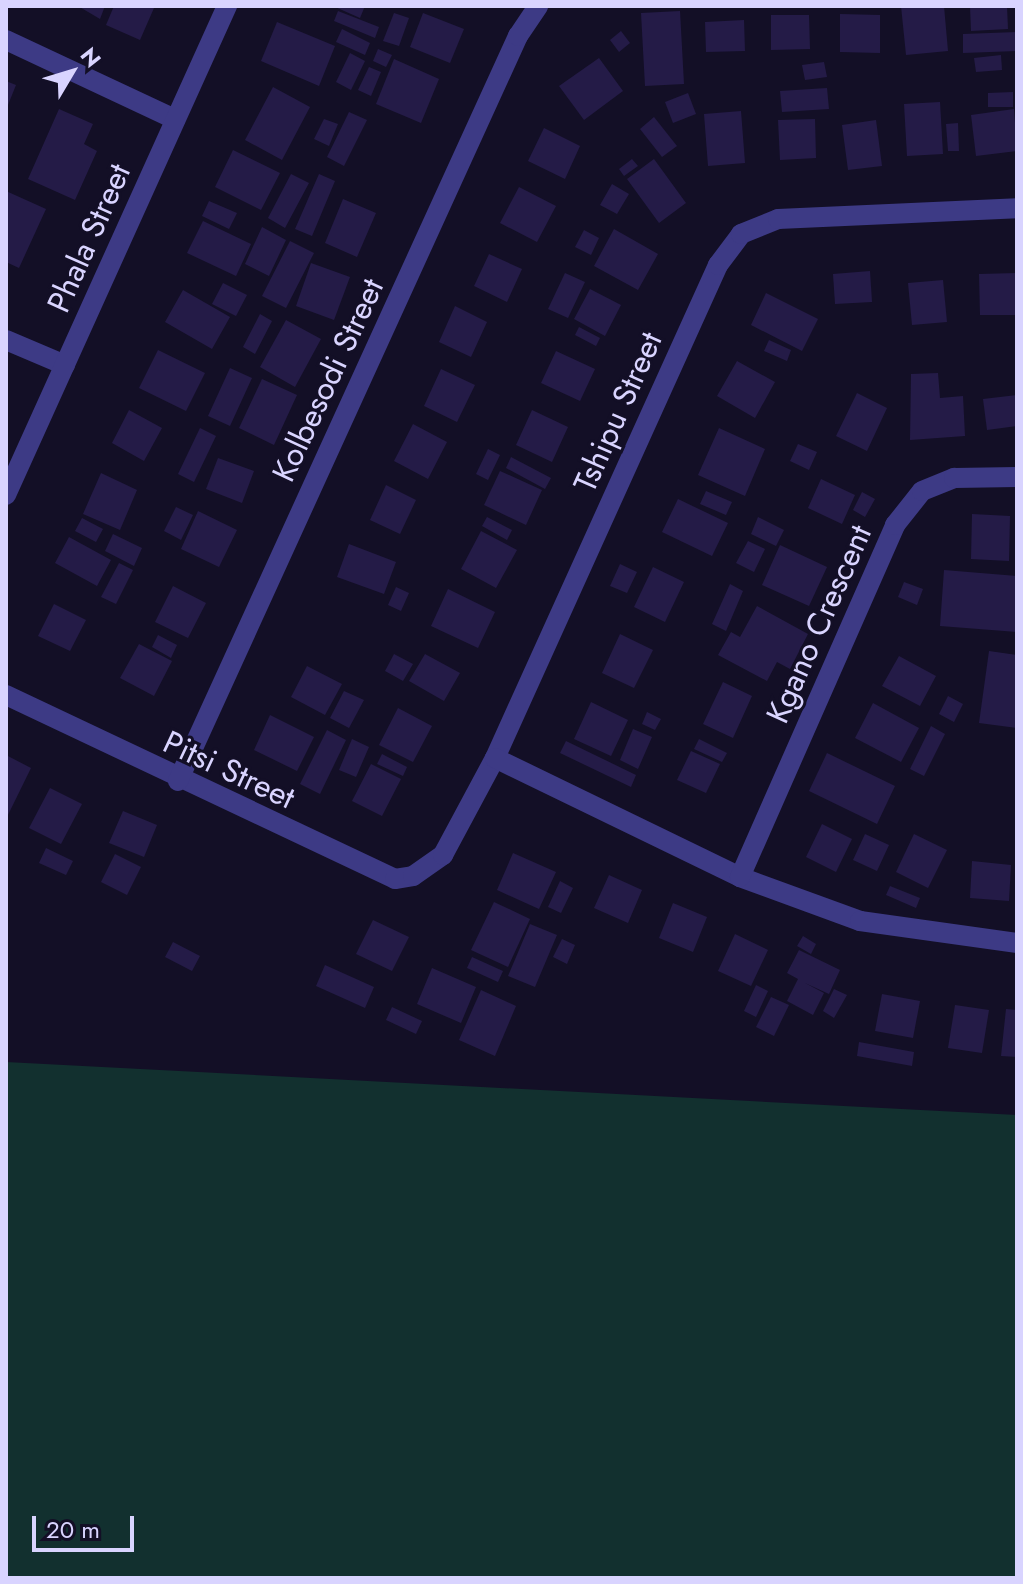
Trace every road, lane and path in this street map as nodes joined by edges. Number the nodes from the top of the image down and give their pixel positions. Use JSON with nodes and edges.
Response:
{"nodes":[{"id":1,"x":227,"y":6,"type":"edge"},
{"id":2,"x":538,"y":6,"type":"edge"},
{"id":3,"x":6,"y":40,"type":"edge"},
{"id":4,"x":175,"y":119,"type":"junction"},
{"id":5,"x":1017,"y":208,"type":"edge"},
{"id":6,"x":6,"y":340,"type":"edge"},
{"id":7,"x":65,"y":365,"type":"junction"},
{"id":8,"x":1017,"y":477,"type":"edge"},
{"id":9,"x":6,"y":495,"type":"edge"},
{"id":10,"x":6,"y":695,"type":"edge"},
{"id":11,"x":495,"y":758,"type":"junction"},
{"id":12,"x":178,"y":781,"type":"junction"},
{"id":13,"x":431,"y":867,"type":"joint"},
{"id":14,"x":740,"y":877,"type":"junction"},
{"id":15,"x":1017,"y":943,"type":"edge"}],
"edges":[{"from":1,"to":4,"type":"street","name":"Phala Street"},
{"from":2,"to":12,"type":"street","name":"Kolbesodi Street"},
{"from":3,"to":4,"type":"street"},
{"from":4,"to":7,"type":"street","name":"Phala Street"},
{"from":5,"to":11,"type":"street","name":"Tshipu Street"},
{"from":6,"to":7,"type":"street"},
{"from":7,"to":9,"type":"street","name":"Phala Street"},
{"from":8,"to":14,"type":"street","name":"Kgano Crescent"},
{"from":10,"to":12,"type":"street","name":"Pitsi Street"},
{"from":11,"to":13,"type":"street","name":"Tshipu Street"},
{"from":11,"to":14,"type":"street"},
{"from":12,"to":13,"type":"street","name":"Pitsi Street"},
{"from":14,"to":15,"type":"street"}]}
